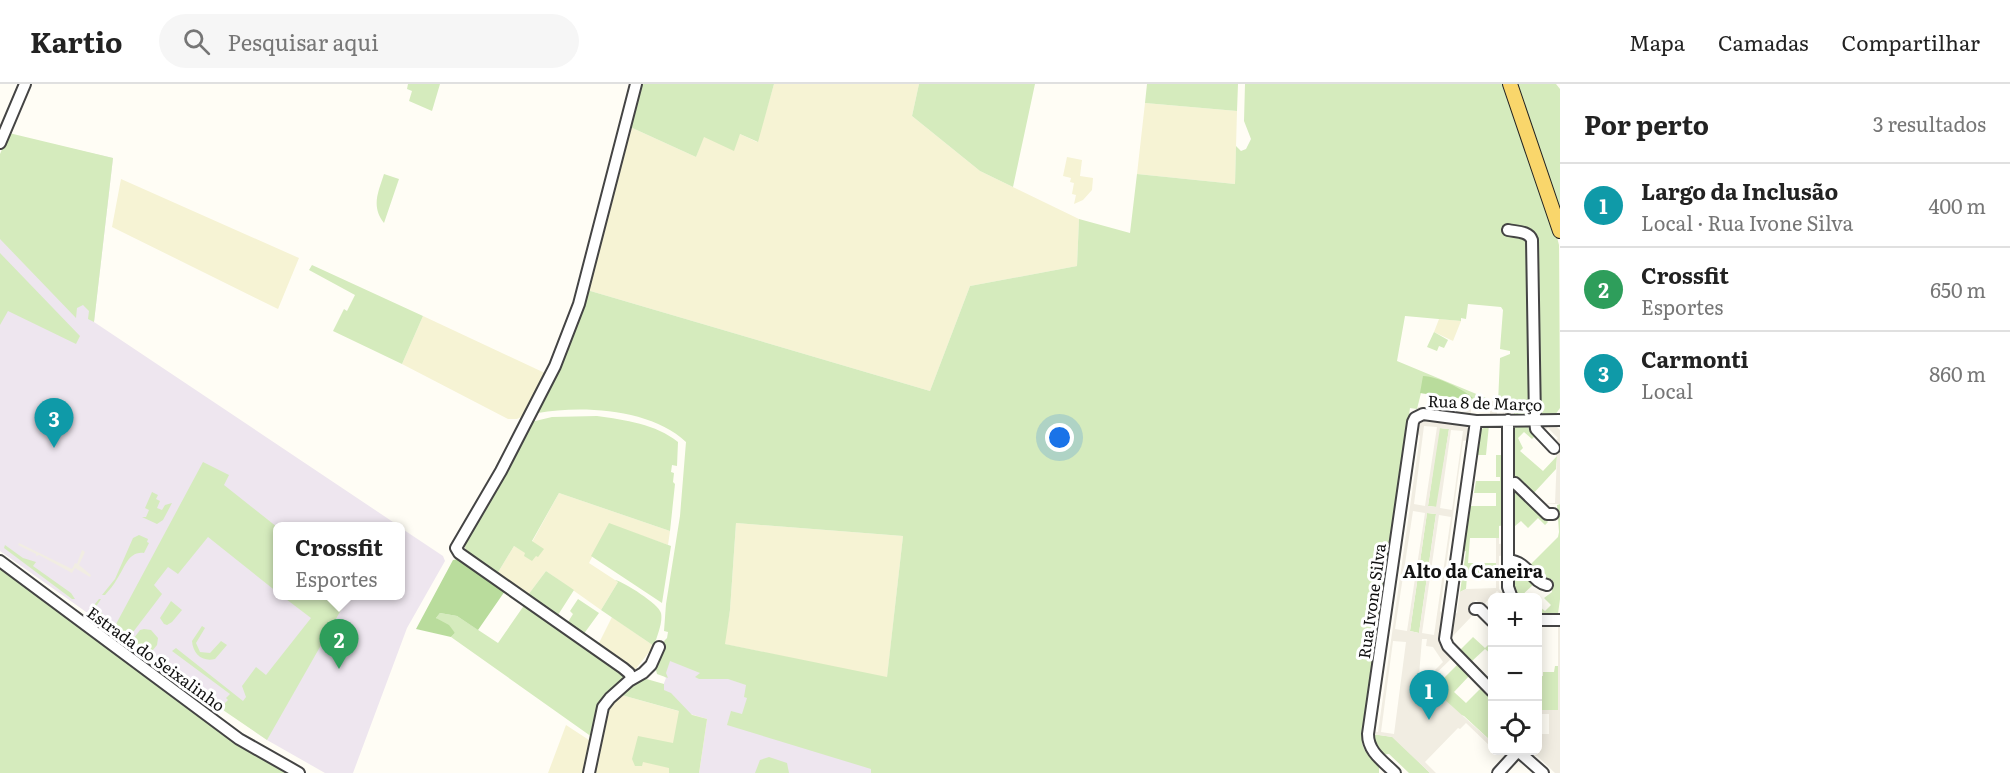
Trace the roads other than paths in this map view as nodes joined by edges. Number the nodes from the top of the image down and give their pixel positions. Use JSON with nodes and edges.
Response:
{"nodes":[{"id":1,"x":25,"y":84,"type":"edge"},
{"id":2,"x":636,"y":84,"type":"edge"},
{"id":3,"x":1510,"y":84,"type":"edge"},
{"id":4,"x":0,"y":143,"type":"edge"},
{"id":5,"x":1508,"y":230,"type":"dead end"},
{"id":6,"x":1560,"y":231,"type":"edge"},
{"id":7,"x":1508,"y":420,"type":"junction"},
{"id":8,"x":1535,"y":420,"type":"junction"},
{"id":9,"x":1560,"y":420,"type":"edge"},
{"id":10,"x":1476,"y":421,"type":"junction"},
{"id":11,"x":1413,"y":422,"type":"joint"},
{"id":12,"x":1554,"y":448,"type":"dead end"},
{"id":13,"x":1509,"y":483,"type":"junction"},
{"id":14,"x":1553,"y":514,"type":"dead end"},
{"id":15,"x":1509,"y":560,"type":"junction"},
{"id":16,"x":0,"y":561,"type":"edge"},
{"id":17,"x":1547,"y":585,"type":"dead end"},
{"id":18,"x":1510,"y":593,"type":"edge"},
{"id":19,"x":1475,"y":609,"type":"dead end"},
{"id":20,"x":1488,"y":617,"type":"edge"},
{"id":21,"x":1542,"y":620,"type":"edge"},
{"id":22,"x":1560,"y":620,"type":"edge"},
{"id":23,"x":659,"y":647,"type":"dead end"},
{"id":24,"x":632,"y":679,"type":"junction"},
{"id":25,"x":1488,"y":687,"type":"edge"},
{"id":26,"x":1515,"y":755,"type":"edge"},
{"id":27,"x":1523,"y":755,"type":"edge"},
{"id":28,"x":299,"y":773,"type":"edge"},
{"id":29,"x":589,"y":773,"type":"edge"},
{"id":30,"x":1395,"y":773,"type":"edge"},
{"id":31,"x":1498,"y":773,"type":"edge"},
{"id":32,"x":1543,"y":773,"type":"edge"}],
"edges":[{"from":1,"to":4,"type":"street"},
{"from":2,"to":24,"type":"street"},
{"from":3,"to":6,"type":"main road"},
{"from":5,"to":8,"type":"street"},
{"from":7,"to":8,"type":"street","name":"Rua 8 de Março"},
{"from":7,"to":10,"type":"street","name":"Rua 8 de Março"},
{"from":7,"to":13,"type":"street"},
{"from":8,"to":9,"type":"street","name":"Rua 8 de Março"},
{"from":8,"to":12,"type":"street"},
{"from":10,"to":11,"type":"street","name":"Rua 8 de Março"},
{"from":10,"to":25,"type":"street"},
{"from":11,"to":30,"type":"street","name":"Rua Ivone Silva"},
{"from":13,"to":14,"type":"street"},
{"from":13,"to":15,"type":"street"},
{"from":15,"to":17,"type":"street"},
{"from":15,"to":18,"type":"street"},
{"from":16,"to":28,"type":"street","name":"Estrada do Seixalinho"},
{"from":19,"to":20,"type":"street"},
{"from":21,"to":22,"type":"street"},
{"from":23,"to":24,"type":"street"},
{"from":24,"to":29,"type":"street"},
{"from":26,"to":31,"type":"street"},
{"from":27,"to":32,"type":"street"}]}
